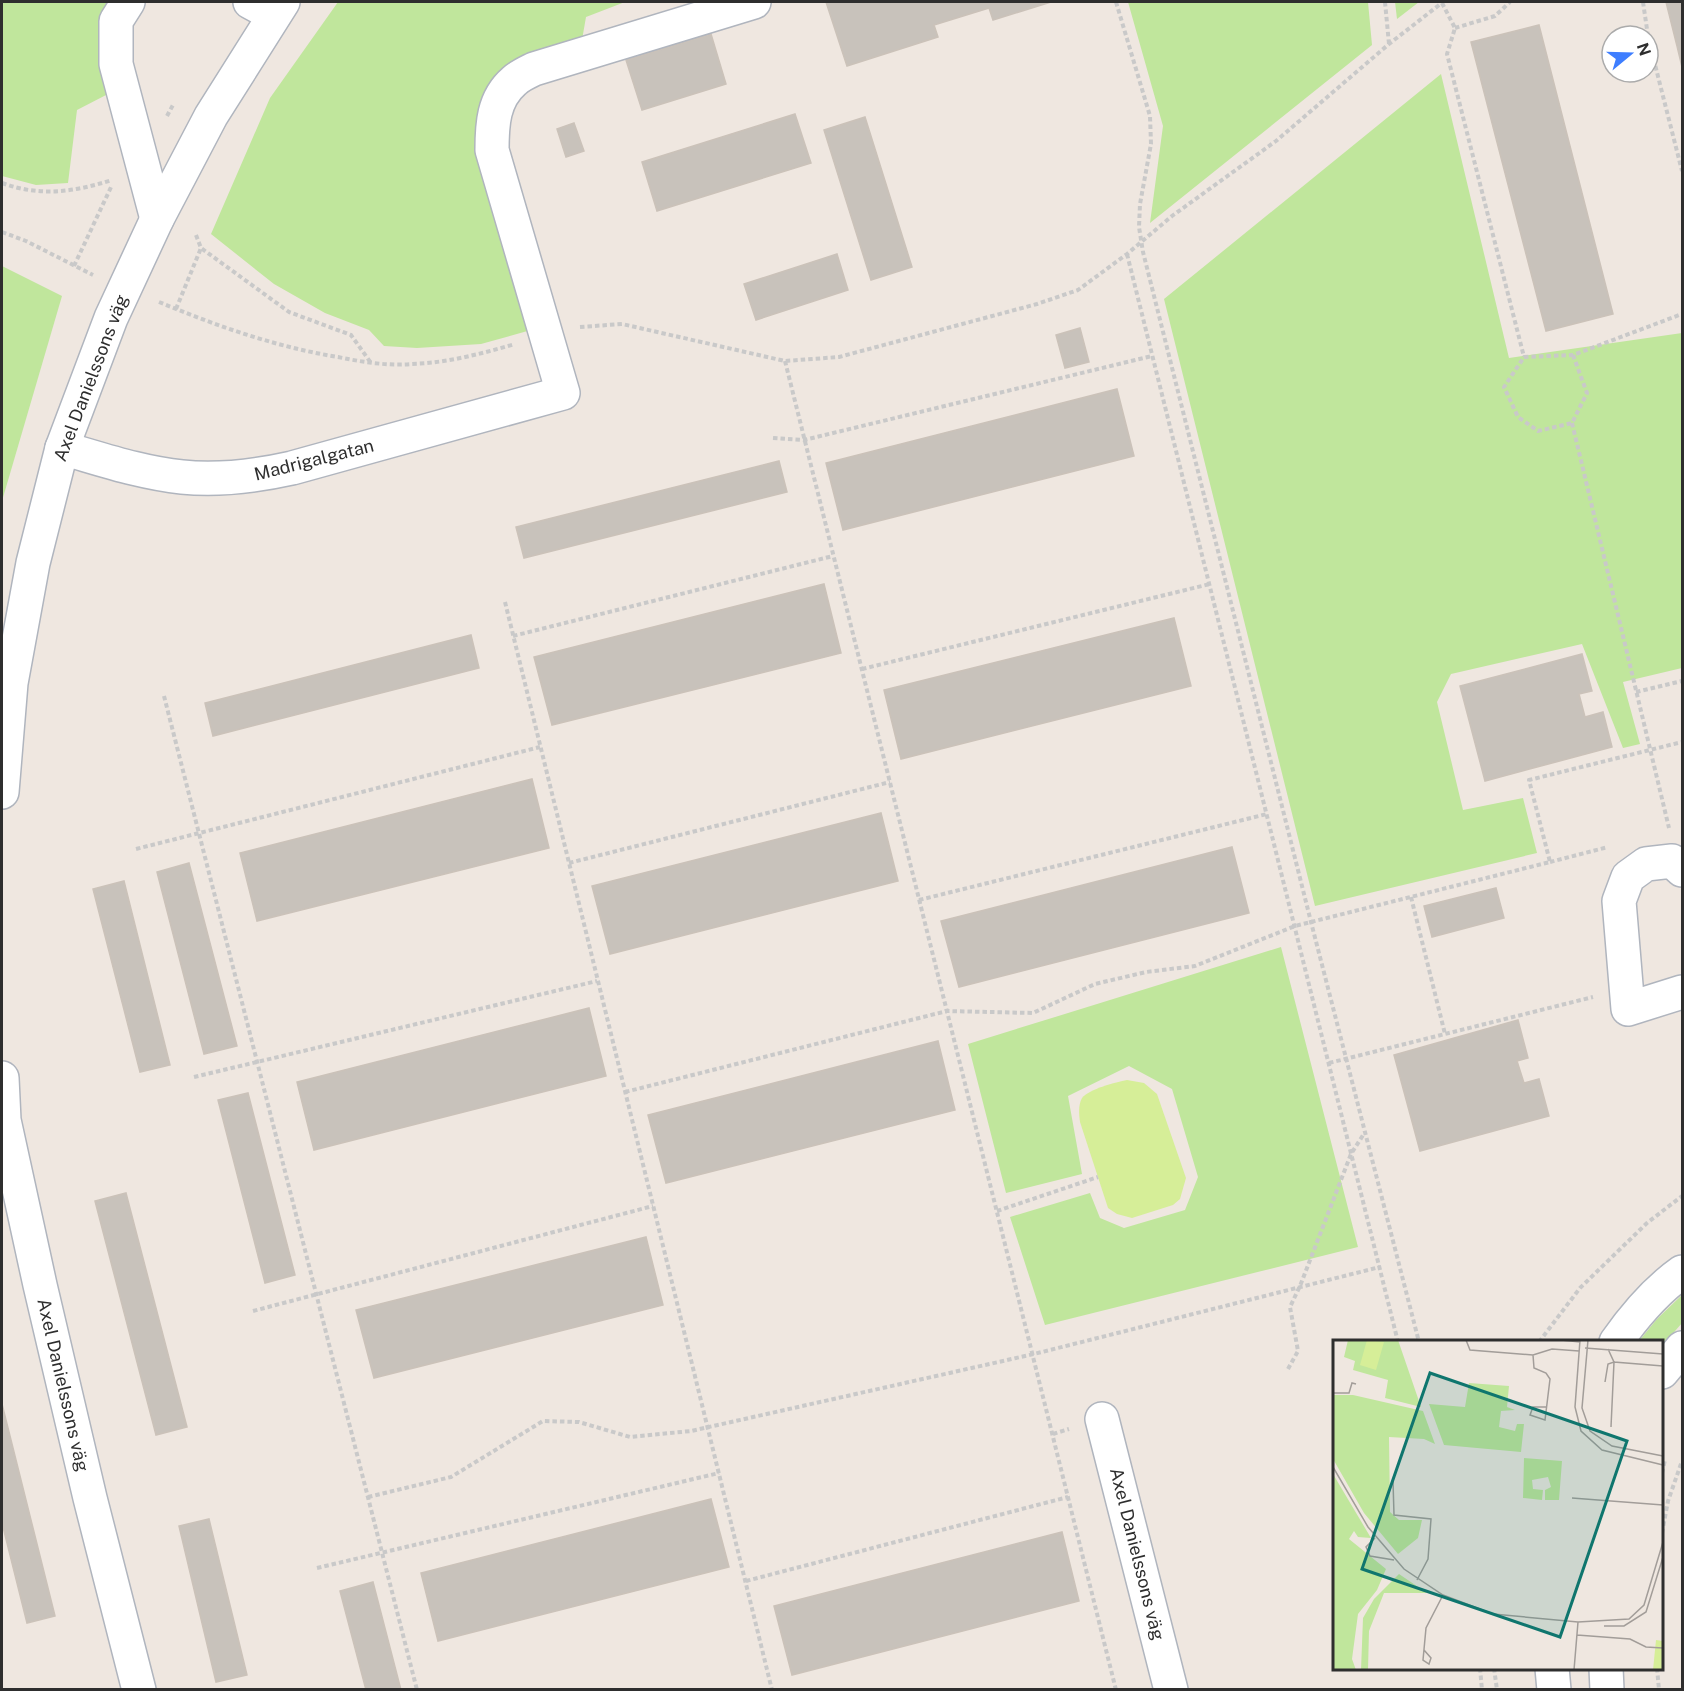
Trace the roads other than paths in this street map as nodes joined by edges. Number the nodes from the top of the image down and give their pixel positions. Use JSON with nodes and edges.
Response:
{"nodes":[{"id":1,"x":128,"y":2,"type":"edge"},
{"id":2,"x":754,"y":2,"type":"edge"},
{"id":3,"x":269,"y":6,"type":"edge"},
{"id":4,"x":157,"y":219,"type":"junction"},
{"id":5,"x":62,"y":448,"type":"junction"},
{"id":6,"x":6,"y":683,"type":"edge"},
{"id":7,"x":2,"y":792,"type":"edge"},
{"id":8,"x":1683,"y":870,"type":"edge"},
{"id":9,"x":1683,"y":992,"type":"edge"},
{"id":10,"x":2,"y":1078,"type":"edge"},
{"id":11,"x":1683,"y":1272,"type":"edge"},
{"id":12,"x":1617,"y":1340,"type":"edge"},
{"id":13,"x":1683,"y":1348,"type":"edge"},
{"id":14,"x":1663,"y":1371,"type":"edge"},
{"id":15,"x":1102,"y":1419,"type":"dead end"},
{"id":16,"x":1552,"y":1670,"type":"edge"},
{"id":17,"x":1606,"y":1670,"type":"edge"},
{"id":18,"x":140,"y":1689,"type":"edge"},
{"id":19,"x":1171,"y":1689,"type":"edge"},
{"id":20,"x":1554,"y":1689,"type":"edge"},
{"id":21,"x":1607,"y":1689,"type":"edge"}],
"edges":[{"from":1,"to":4,"type":"street"},
{"from":2,"to":5,"type":"street","name":"Madrigalgatan"},
{"from":3,"to":4,"type":"street","name":"Axel Danielssons väg"},
{"from":4,"to":5,"type":"street","name":"Axel Danielssons väg"},
{"from":5,"to":6,"type":"street","name":"Axel Danielssons väg"},
{"from":6,"to":7,"type":"street","name":"Axel Danielssons väg"},
{"from":8,"to":9,"type":"street"},
{"from":10,"to":18,"type":"street","name":"Axel Danielssons väg"},
{"from":11,"to":12,"type":"street"},
{"from":13,"to":14,"type":"street"},
{"from":15,"to":19,"type":"street","name":"Axel Danielssons väg"},
{"from":16,"to":20,"type":"street"},
{"from":17,"to":21,"type":"street"}]}
